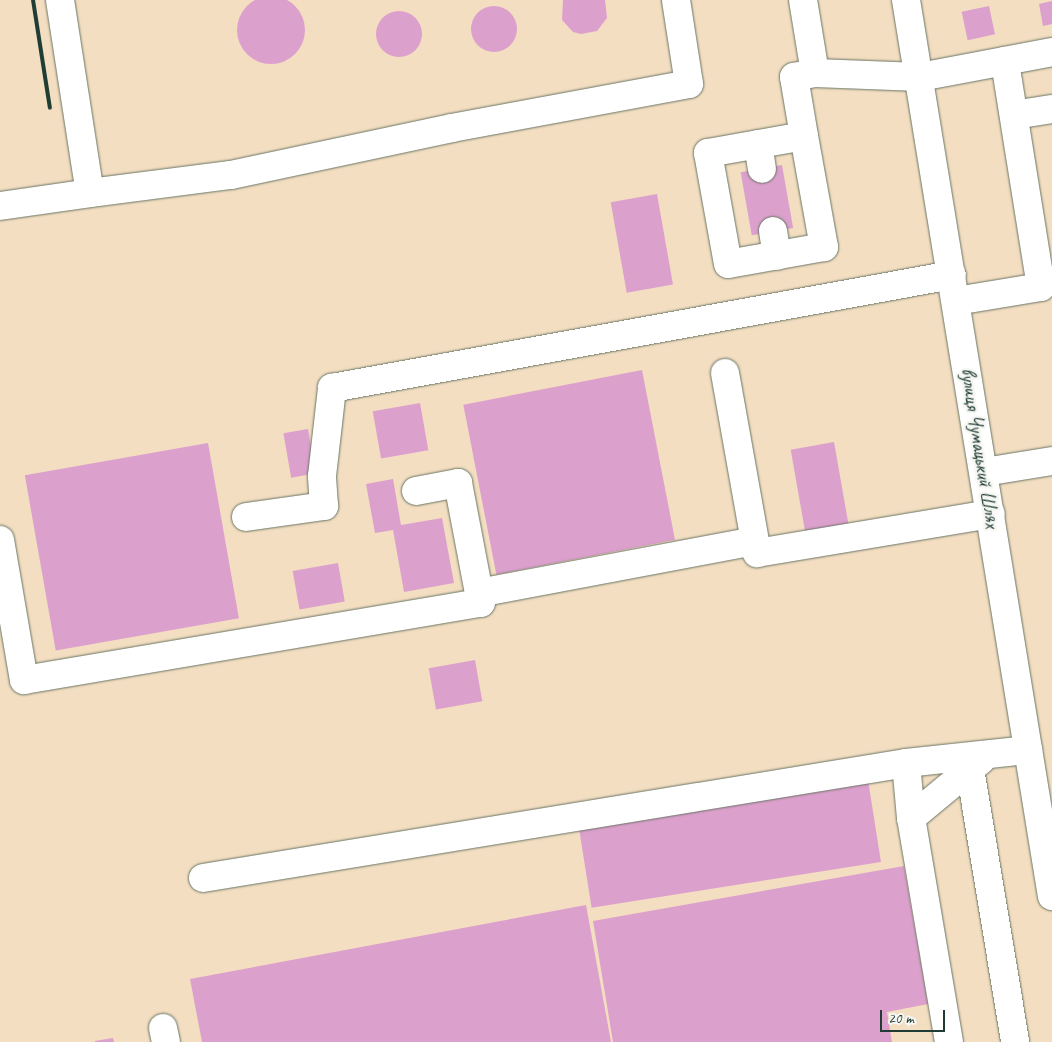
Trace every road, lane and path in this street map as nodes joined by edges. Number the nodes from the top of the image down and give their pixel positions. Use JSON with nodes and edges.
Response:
{"nodes":[{"id":1,"x":60,"y":0,"type":"edge"},
{"id":2,"x":676,"y":0,"type":"edge"},
{"id":3,"x":803,"y":0,"type":"edge"},
{"id":4,"x":906,"y":0,"type":"edge"},
{"id":5,"x":1052,"y":52,"type":"edge"},
{"id":6,"x":1005,"y":61,"type":"junction"},
{"id":7,"x":815,"y":73,"type":"junction"},
{"id":8,"x":920,"y":77,"type":"junction"},
{"id":9,"x":1052,"y":109,"type":"edge"},
{"id":10,"x":1014,"y":116,"type":"junction"},
{"id":11,"x":804,"y":136,"type":"junction"},
{"id":12,"x":90,"y":193,"type":"junction"},
{"id":13,"x":0,"y":206,"type":"edge"},
{"id":14,"x":954,"y":288,"type":"junction"},
{"id":15,"x":1046,"y":292,"type":"edge"},
{"id":16,"x":725,"y":373,"type":"dead end"},
{"id":17,"x":1052,"y":461,"type":"edge"},
{"id":18,"x":984,"y":472,"type":"junction"},
{"id":19,"x":416,"y":490,"type":"dead end"},
{"id":20,"x":991,"y":514,"type":"junction"},
{"id":21,"x":246,"y":517,"type":"dead end"},
{"id":22,"x":0,"y":540,"type":"edge"},
{"id":23,"x":754,"y":541,"type":"junction"},
{"id":24,"x":479,"y":593,"type":"junction"},
{"id":25,"x":1028,"y":750,"type":"junction"},
{"id":26,"x":906,"y":762,"type":"junction"},
{"id":27,"x":978,"y":762,"type":"junction"},
{"id":28,"x":1046,"y":817,"type":"edge"},
{"id":29,"x":911,"y":818,"type":"junction"},
{"id":30,"x":203,"y":878,"type":"dead end"},
{"id":31,"x":1052,"y":896,"type":"edge"},
{"id":32,"x":950,"y":1042,"type":"edge"},
{"id":33,"x":1015,"y":1042,"type":"edge"}],
"edges":[{"from":1,"to":12,"type":"main road"},
{"from":2,"to":12,"type":"main road"},
{"from":3,"to":7,"type":"main road"},
{"from":4,"to":8,"type":"main road","name":"вулиця Чумацький Шлях"},
{"from":5,"to":6,"type":"main road"},
{"from":6,"to":8,"type":"main road"},
{"from":6,"to":10,"type":"main road"},
{"from":7,"to":8,"type":"main road"},
{"from":7,"to":11,"type":"main road"},
{"from":8,"to":14,"type":"main road","name":"вулиця Чумацький Шлях"},
{"from":9,"to":10,"type":"main road"},
{"from":10,"to":15,"type":"main road"},
{"from":11,"to":11,"type":"main road"},
{"from":12,"to":13,"type":"main road"},
{"from":14,"to":15,"type":"main road"},
{"from":14,"to":18,"type":"main road","name":"вулиця Чумацький Шлях"},
{"from":14,"to":21,"type":"main road"},
{"from":16,"to":23,"type":"main road"},
{"from":17,"to":18,"type":"main road"},
{"from":18,"to":20,"type":"main road","name":"вулиця Чумацький Шлях"},
{"from":19,"to":24,"type":"main road"},
{"from":20,"to":23,"type":"main road"},
{"from":20,"to":25,"type":"main road","name":"вулиця Чумацький Шлях"},
{"from":22,"to":24,"type":"main road"},
{"from":23,"to":24,"type":"main road"},
{"from":25,"to":27,"type":"main road"},
{"from":25,"to":28,"type":"main road","name":"вулиця Чумацький Шлях"},
{"from":26,"to":27,"type":"main road"},
{"from":26,"to":29,"type":"main road"},
{"from":26,"to":30,"type":"main road"},
{"from":27,"to":29,"type":"main road"},
{"from":27,"to":33,"type":"main road"},
{"from":28,"to":31,"type":"main road","name":"вулиця Чумацький Шлях"},
{"from":29,"to":32,"type":"main road"}]}
